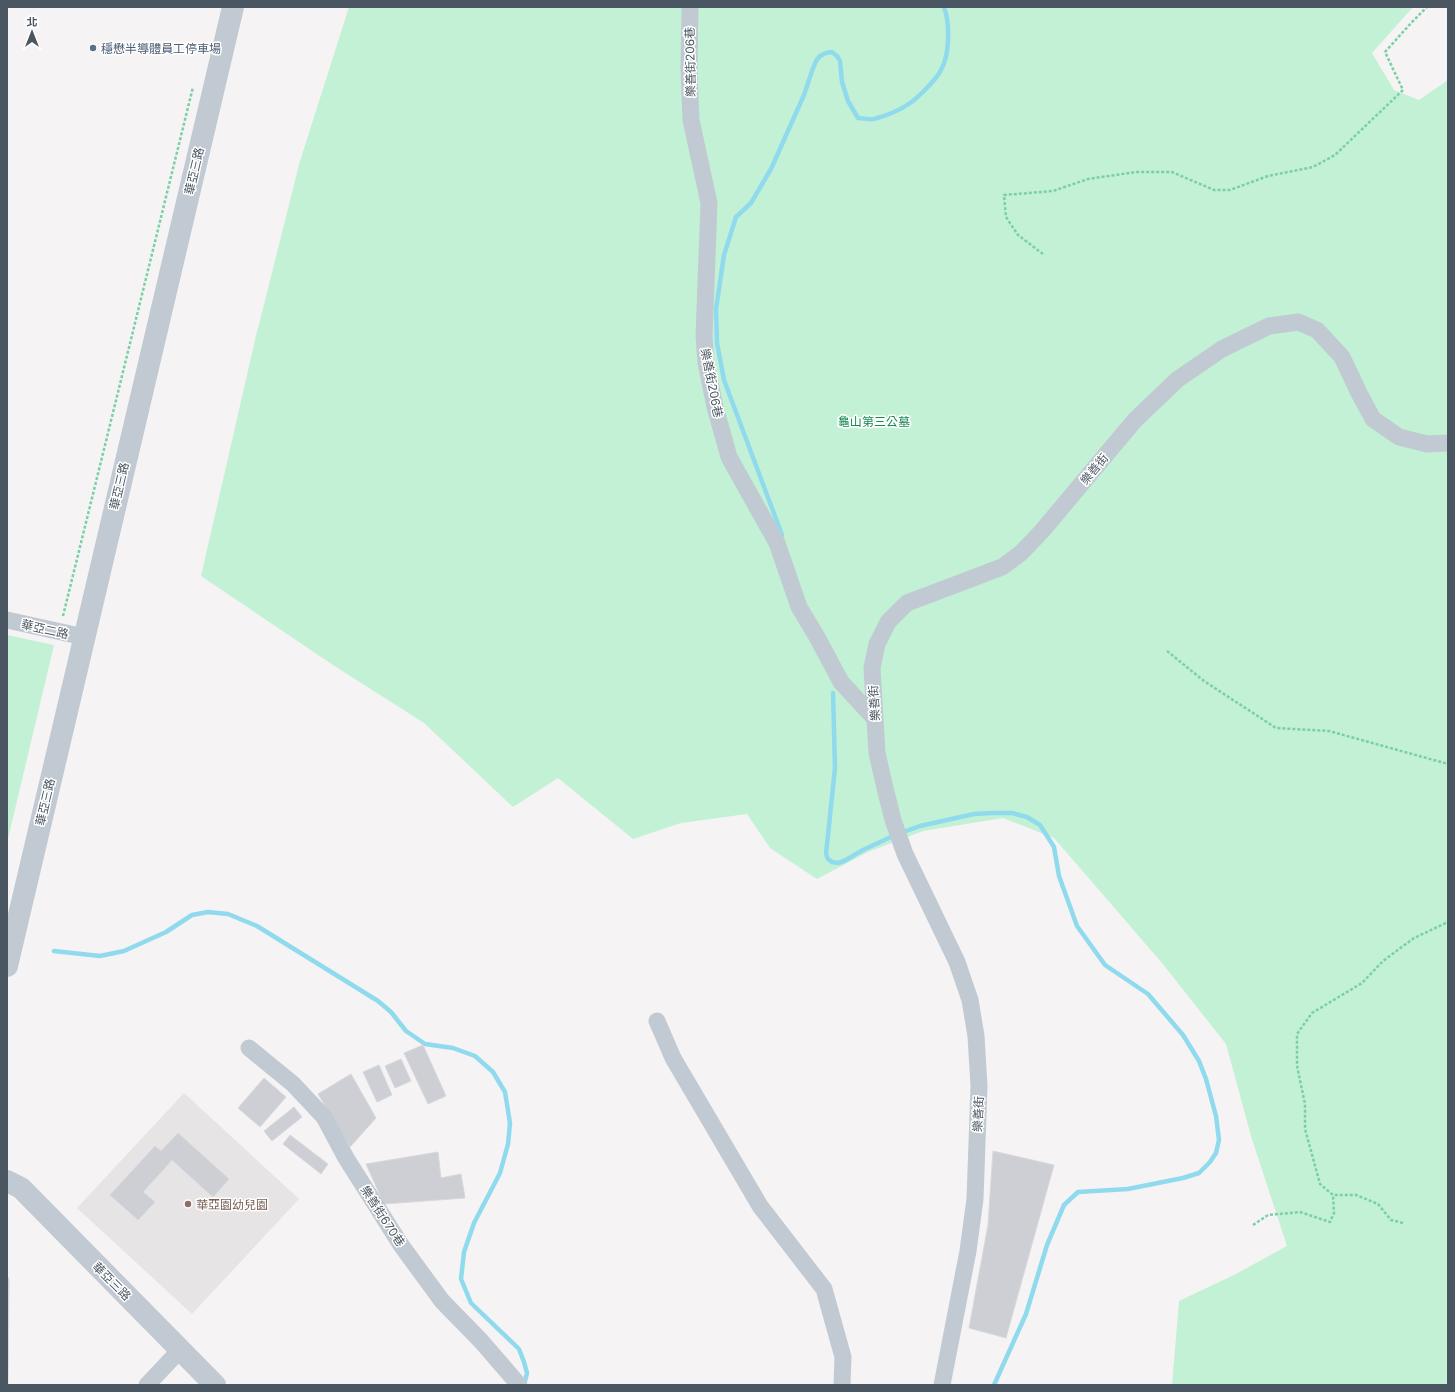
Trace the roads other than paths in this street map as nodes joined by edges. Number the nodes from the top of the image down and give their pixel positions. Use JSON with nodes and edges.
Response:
{"nodes":[{"id":1,"x":233,"y":7,"type":"edge"},
{"id":2,"x":690,"y":7,"type":"edge"},
{"id":3,"x":1448,"y":443,"type":"edge"},
{"id":4,"x":7,"y":620,"type":"edge"},
{"id":5,"x":84,"y":637,"type":"junction"},
{"id":6,"x":875,"y":719,"type":"junction"},
{"id":7,"x":7,"y":966,"type":"edge"},
{"id":8,"x":657,"y":1021,"type":"dead end"},
{"id":9,"x":249,"y":1048,"type":"dead end"},
{"id":10,"x":7,"y":1181,"type":"edge"},
{"id":11,"x":180,"y":1350,"type":"junction"},
{"id":12,"x":147,"y":1385,"type":"edge"},
{"id":13,"x":215,"y":1385,"type":"edge"},
{"id":14,"x":519,"y":1385,"type":"edge"},
{"id":15,"x":842,"y":1385,"type":"edge"},
{"id":16,"x":942,"y":1385,"type":"edge"}],
"edges":[{"from":1,"to":5,"type":"street","name":"華亞三路"},
{"from":2,"to":6,"type":"street","name":"樂善街206巷"},
{"from":3,"to":6,"type":"street","name":"樂善街"},
{"from":4,"to":5,"type":"street","name":"華亞二路"},
{"from":5,"to":7,"type":"street","name":"華亞三路"},
{"from":6,"to":16,"type":"street","name":"樂善街"},
{"from":8,"to":15,"type":"street"},
{"from":9,"to":14,"type":"street","name":"樂善街670巷"},
{"from":10,"to":11,"type":"street","name":"華亞三路"},
{"from":11,"to":12,"type":"street"},
{"from":11,"to":13,"type":"street","name":"華亞三路"}]}
